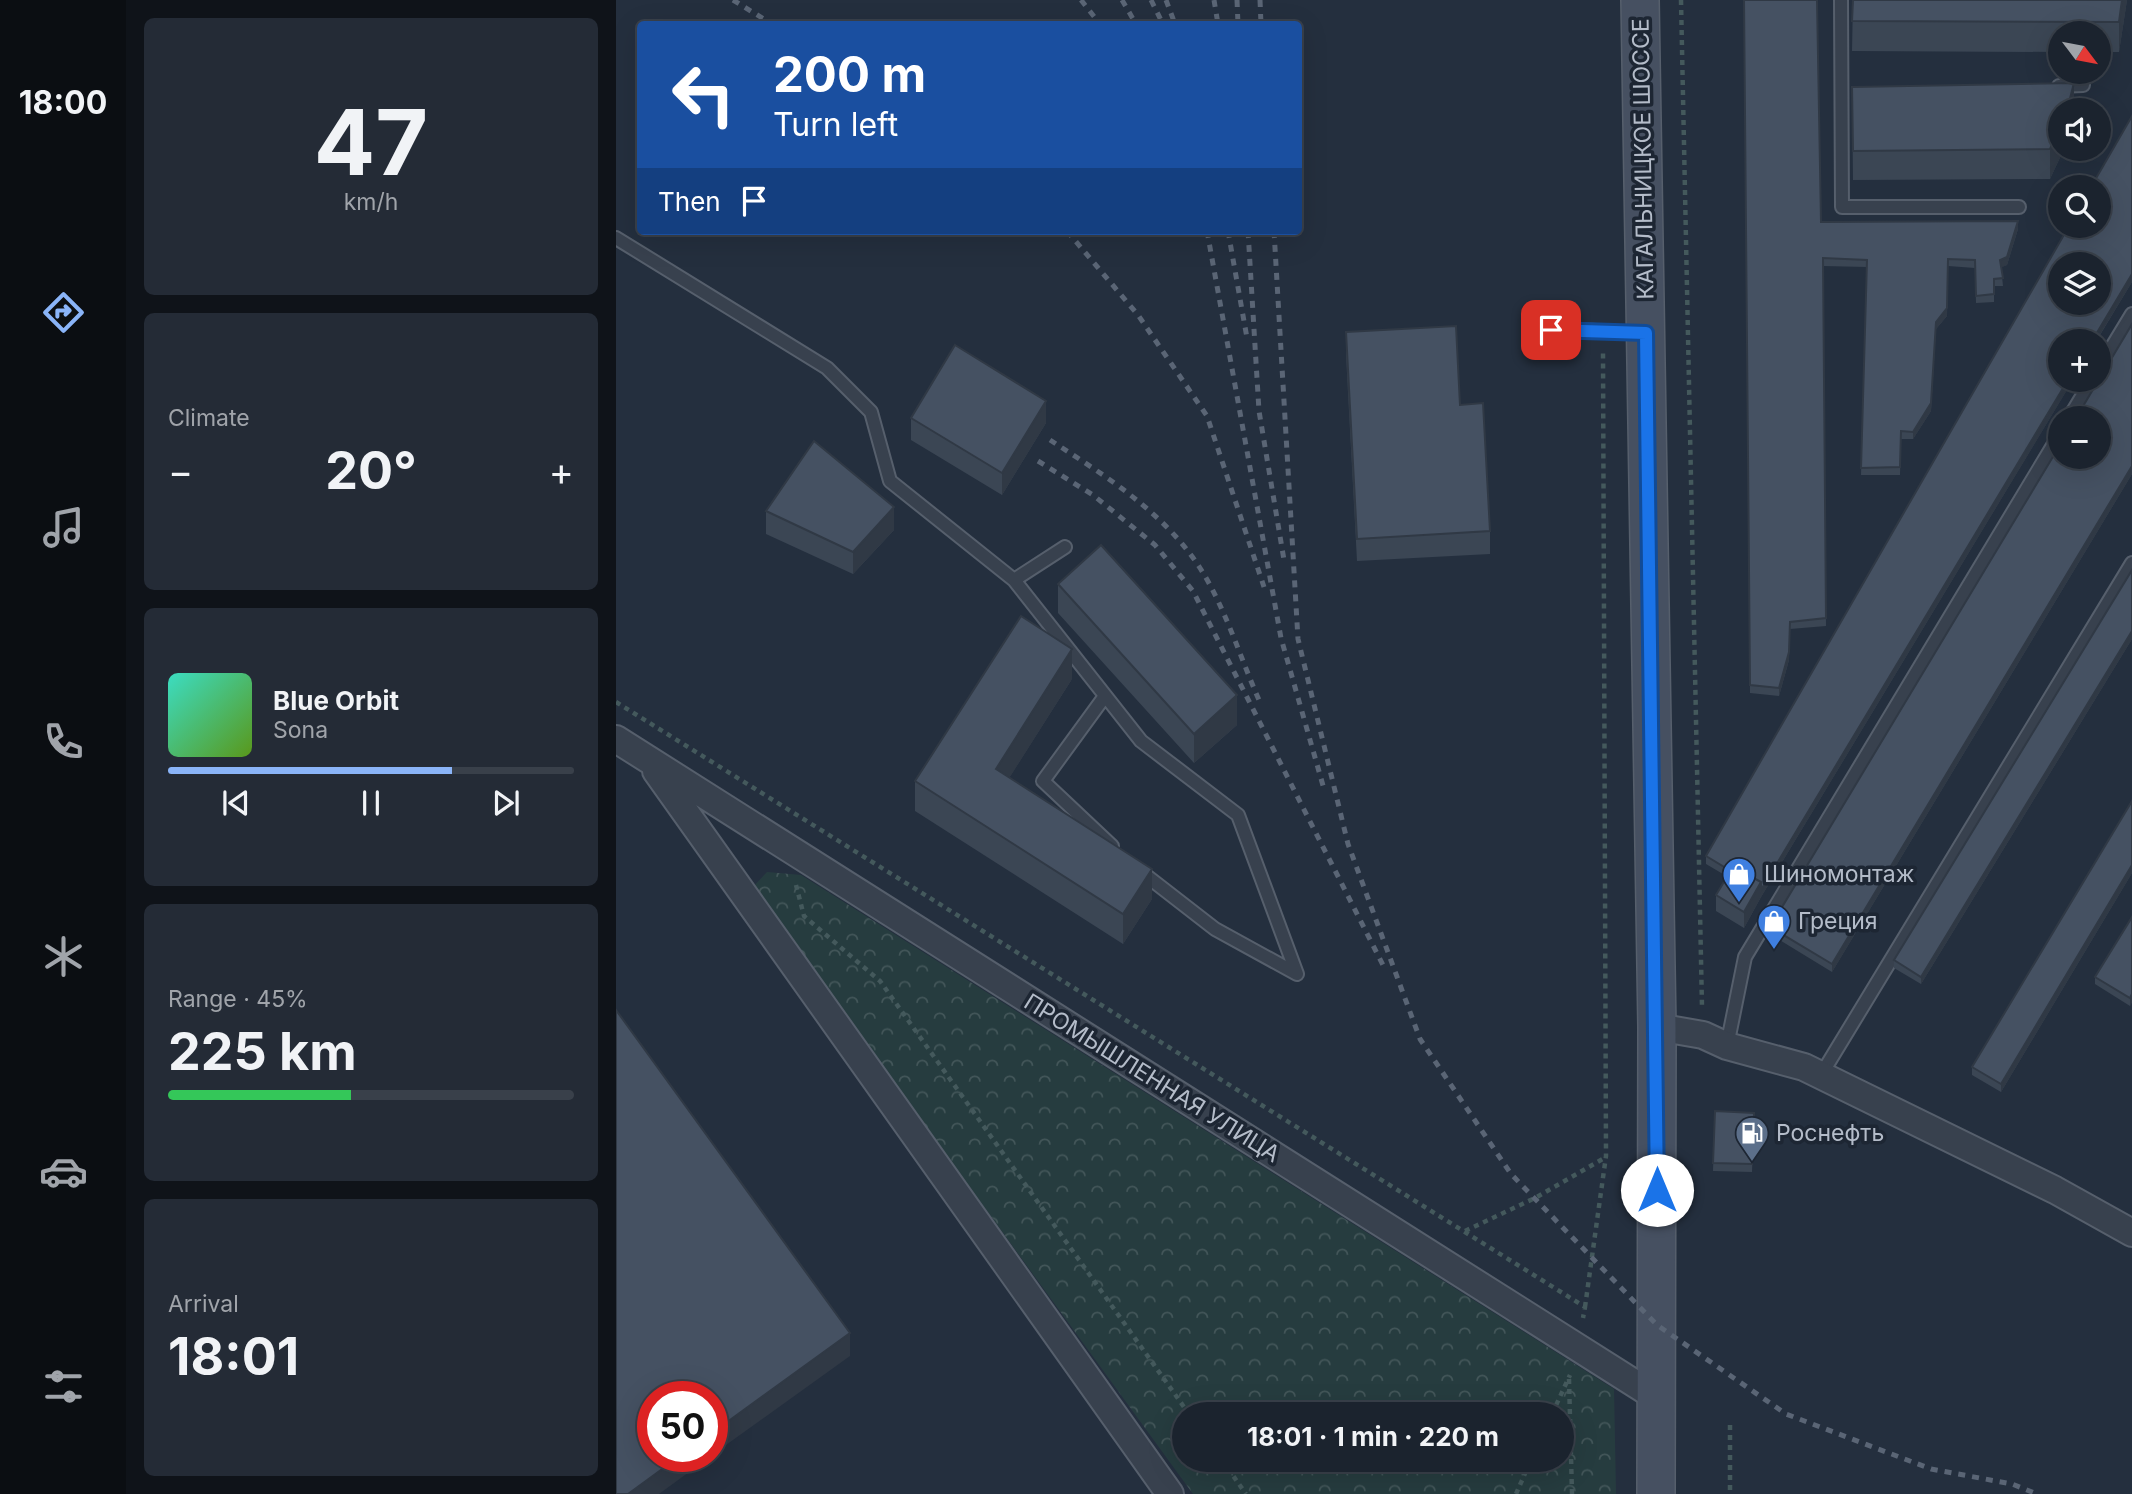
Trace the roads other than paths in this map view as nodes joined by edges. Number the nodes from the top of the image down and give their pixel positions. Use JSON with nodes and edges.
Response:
{"nodes":[{"id":1,"x":1640,"y":0,"type":"edge"},
{"id":2,"x":1842,"y":0,"type":"edge"},
{"id":3,"x":2083,"y":85,"type":"dead end"},
{"id":4,"x":2043,"y":86,"type":"edge"},
{"id":5,"x":2018,"y":207,"type":"dead end"},
{"id":6,"x":616,"y":238,"type":"edge"},
{"id":7,"x":2132,"y":314,"type":"edge"},
{"id":8,"x":1551,"y":330,"type":"dead end"},
{"id":9,"x":1646,"y":333,"type":"junction"},
{"id":10,"x":2111,"y":349,"type":"edge"},
{"id":11,"x":2048,"y":454,"type":"edge"},
{"id":12,"x":1065,"y":547,"type":"dead end"},
{"id":13,"x":2132,"y":563,"type":"edge"},
{"id":14,"x":1014,"y":580,"type":"junction"},
{"id":15,"x":1105,"y":696,"type":"junction"},
{"id":16,"x":616,"y":739,"type":"edge"},
{"id":17,"x":648,"y":759,"type":"junction"},
{"id":18,"x":1657,"y":1027,"type":"junction"},
{"id":19,"x":1727,"y":1046,"type":"junction"},
{"id":20,"x":1821,"y":1075,"type":"junction"},
{"id":21,"x":2132,"y":1233,"type":"edge"},
{"id":22,"x":1657,"y":1397,"type":"junction"},
{"id":23,"x":1170,"y":1494,"type":"edge"},
{"id":24,"x":1656,"y":1494,"type":"edge"}],
"edges":[{"from":1,"to":9,"type":"main road","name":"КАГАЛЬНИЦКОЕ ШОССЕ"},
{"from":2,"to":5,"type":"lane"},
{"from":3,"to":4,"type":"lane"},
{"from":6,"to":14,"type":"lane"},
{"from":7,"to":10,"type":"lane"},
{"from":8,"to":9,"type":"lane"},
{"from":9,"to":18,"type":"main road","name":"КАГАЛЬНИЦКОЕ ШОССЕ"},
{"from":11,"to":19,"type":"lane"},
{"from":12,"to":14,"type":"lane"},
{"from":13,"to":20,"type":"lane"},
{"from":14,"to":15,"type":"lane"},
{"from":15,"to":15,"type":"lane"},
{"from":16,"to":17,"type":"street","name":"ПРОМЫШЛЕННАЯ УЛИЦА"},
{"from":17,"to":22,"type":"street","name":"ПРОМЫШЛЕННАЯ УЛИЦА"},
{"from":17,"to":23,"type":"street","name":"ПРОМЫШЛЕННАЯ УЛИЦА"},
{"from":18,"to":19,"type":"street"},
{"from":18,"to":22,"type":"main road","name":"КАГАЛЬНИЦКОЕ ШОССЕ"},
{"from":19,"to":20,"type":"street"},
{"from":20,"to":21,"type":"street"},
{"from":22,"to":24,"type":"main road","name":"КАГАЛЬНИЦКОЕ ШОССЕ"}]}
